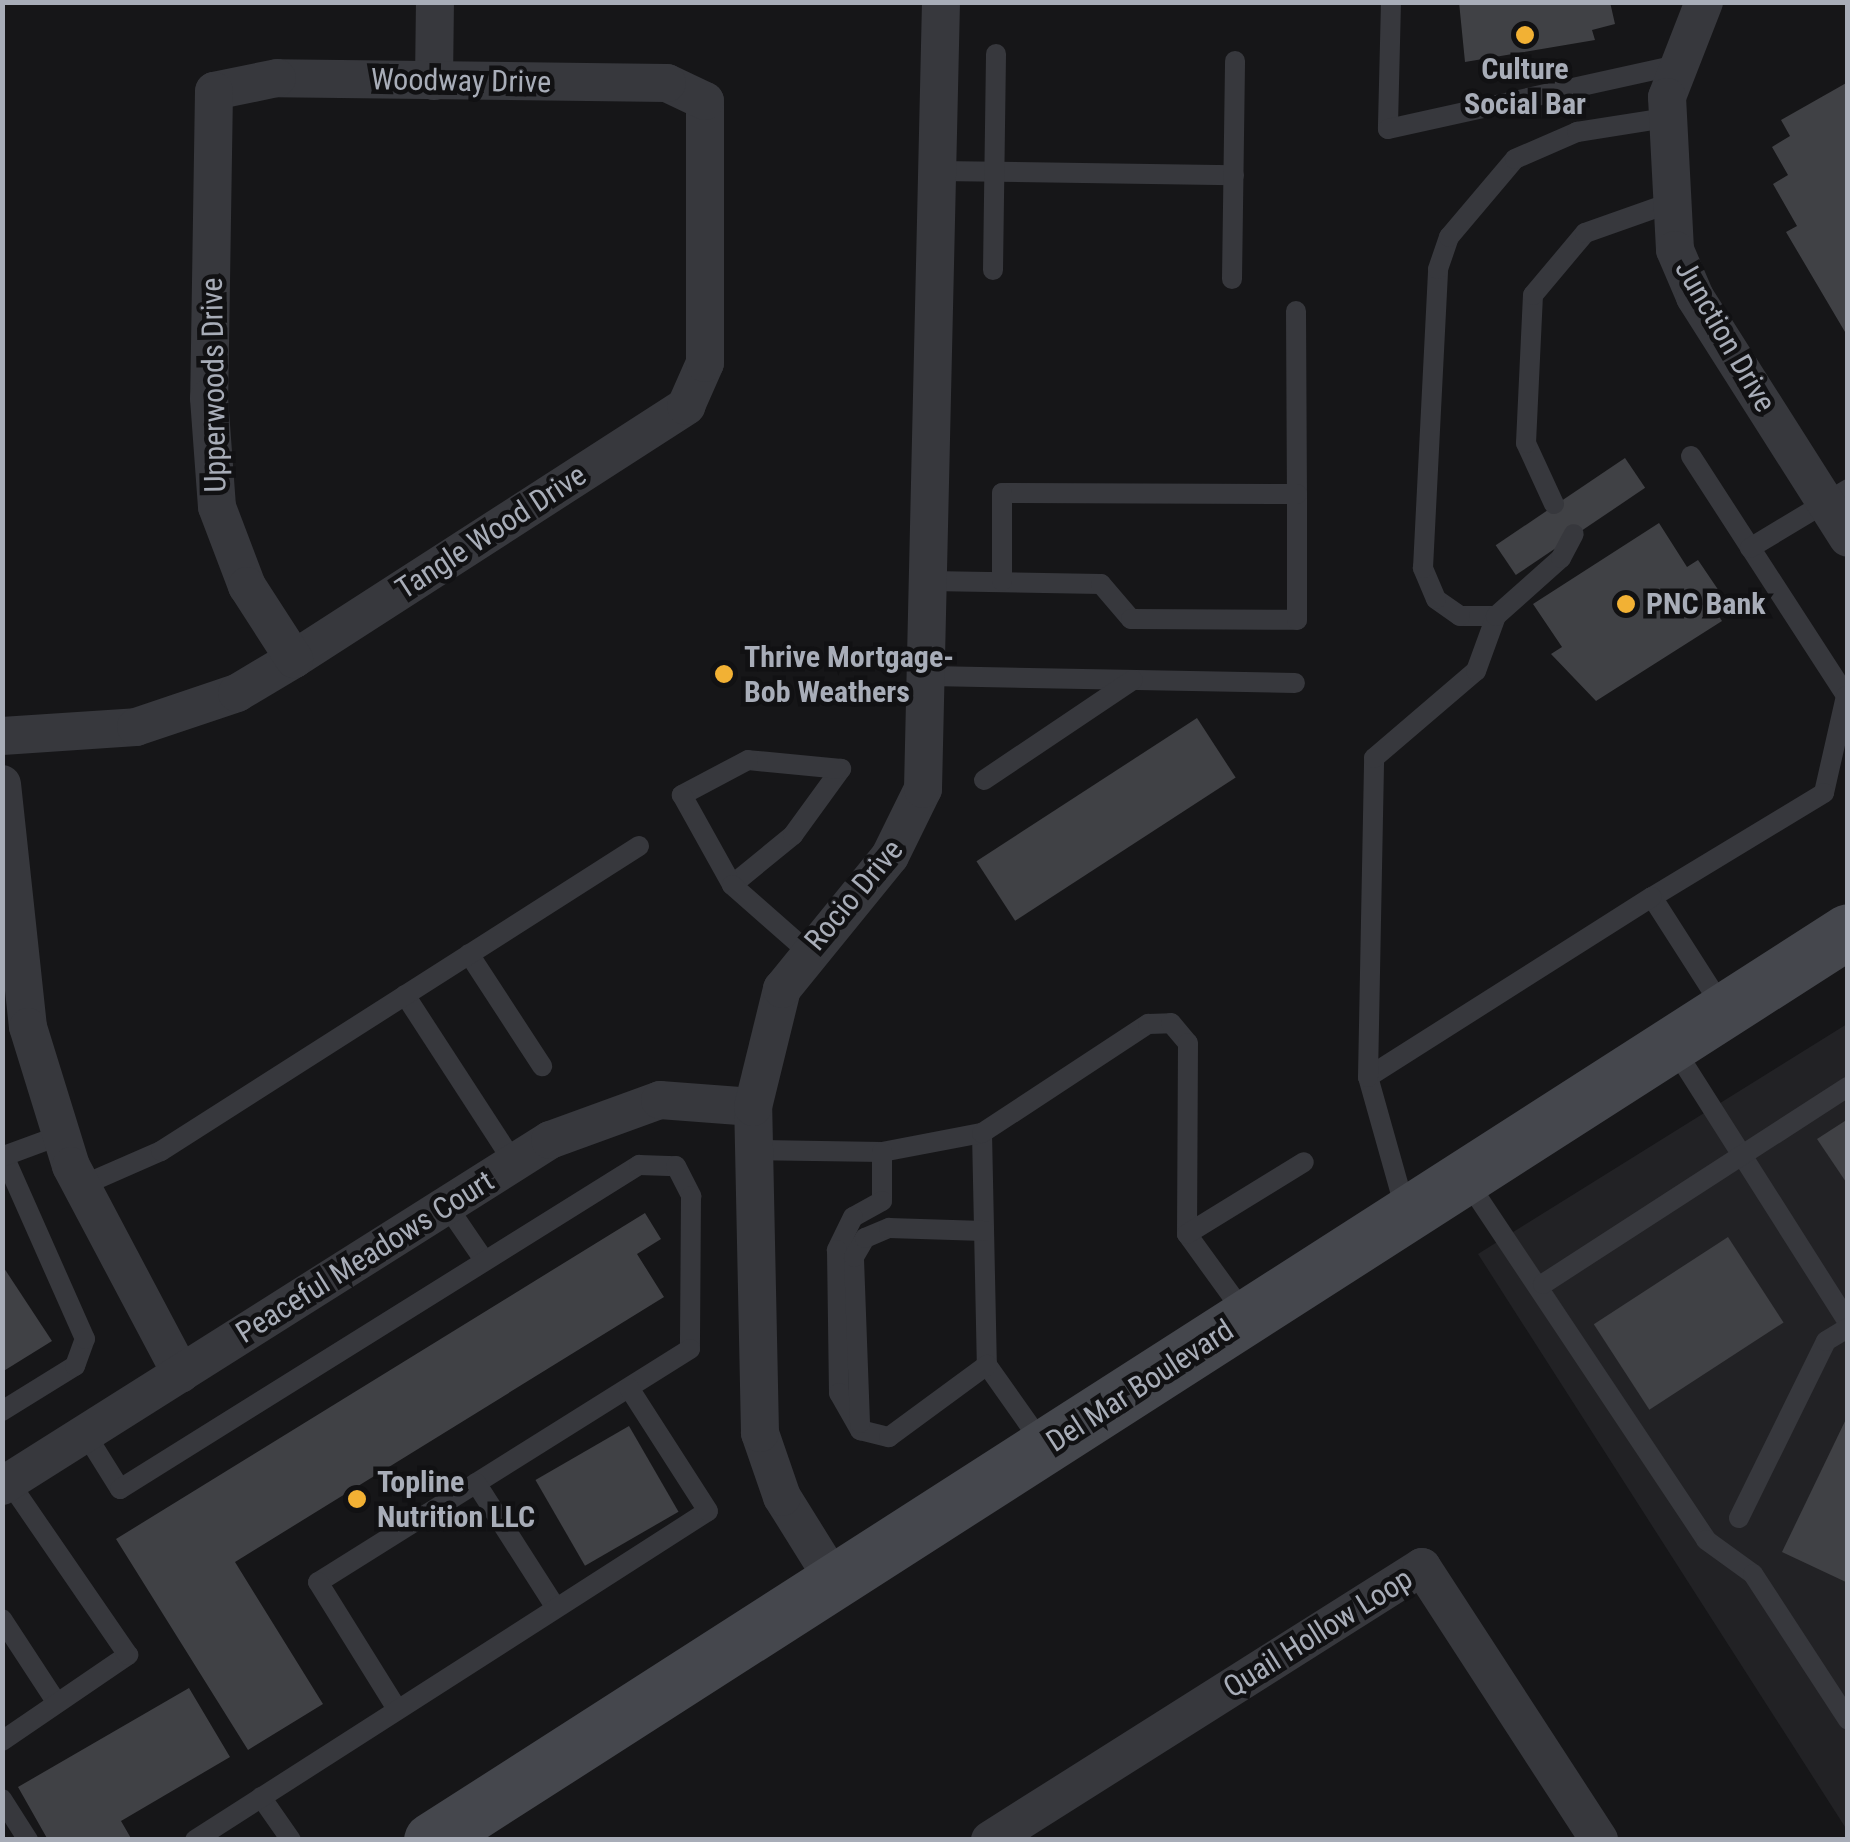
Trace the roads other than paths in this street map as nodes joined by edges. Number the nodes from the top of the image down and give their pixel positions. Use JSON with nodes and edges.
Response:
{"nodes":[{"id":1,"x":436,"y":2,"type":"edge"},
{"id":2,"x":940,"y":2,"type":"edge"},
{"id":3,"x":1391,"y":2,"type":"edge"},
{"id":4,"x":1704,"y":2,"type":"edge"},
{"id":5,"x":996,"y":54,"type":"dead end"},
{"id":6,"x":1236,"y":60,"type":"dead end"},
{"id":7,"x":1677,"y":65,"type":"junction"},
{"id":8,"x":434,"y":81,"type":"junction"},
{"id":9,"x":214,"y":91,"type":"joint"},
{"id":10,"x":705,"y":101,"type":"joint"},
{"id":11,"x":1665,"y":118,"type":"junction"},
{"id":12,"x":938,"y":171,"type":"junction"},
{"id":13,"x":994,"y":171,"type":"junction"},
{"id":14,"x":1234,"y":176,"type":"junction"},
{"id":15,"x":1666,"y":204,"type":"junction"},
{"id":16,"x":993,"y":270,"type":"dead end"},
{"id":17,"x":1232,"y":279,"type":"dead end"},
{"id":18,"x":1296,"y":311,"type":"dead end"},
{"id":19,"x":1691,"y":456,"type":"dead end"},
{"id":20,"x":1297,"y":494,"type":"junction"},
{"id":21,"x":1836,"y":494,"type":"edge"},
{"id":22,"x":1554,"y":504,"type":"dead end"},
{"id":23,"x":1574,"y":534,"type":"dead end"},
{"id":24,"x":1848,"y":538,"type":"edge"},
{"id":25,"x":1750,"y":548,"type":"junction"},
{"id":26,"x":930,"y":581,"type":"junction"},
{"id":27,"x":1002,"y":581,"type":"junction"},
{"id":28,"x":1496,"y":616,"type":"junction"},
{"id":29,"x":294,"y":659,"type":"junction"},
{"id":30,"x":930,"y":676,"type":"junction"},
{"id":31,"x":1133,"y":680,"type":"junction"},
{"id":32,"x":1295,"y":683,"type":"dead end"},
{"id":33,"x":2,"y":736,"type":"edge"},
{"id":34,"x":984,"y":780,"type":"dead end"},
{"id":35,"x":2,"y":784,"type":"edge"},
{"id":36,"x":639,"y":846,"type":"dead end"},
{"id":37,"x":732,"y":885,"type":"junction"},
{"id":38,"x":1652,"y":897,"type":"junction"},
{"id":39,"x":1848,"y":931,"type":"edge"},
{"id":40,"x":806,"y":950,"type":"junction"},
{"id":41,"x":469,"y":954,"type":"junction"},
{"id":42,"x":405,"y":995,"type":"junction"},
{"id":43,"x":1724,"y":1009,"type":"junction"},
{"id":44,"x":1671,"y":1043,"type":"junction"},
{"id":45,"x":542,"y":1066,"type":"dead end"},
{"id":46,"x":1368,"y":1077,"type":"junction"},
{"id":47,"x":1848,"y":1086,"type":"edge"},
{"id":48,"x":754,"y":1107,"type":"junction"},
{"id":49,"x":982,"y":1133,"type":"junction"},
{"id":50,"x":61,"y":1135,"type":"junction"},
{"id":51,"x":754,"y":1150,"type":"junction"},
{"id":52,"x":882,"y":1152,"type":"junction"},
{"id":53,"x":1741,"y":1156,"type":"junction"},
{"id":54,"x":514,"y":1162,"type":"junction"},
{"id":55,"x":1304,"y":1162,"type":"dead end"},
{"id":56,"x":1464,"y":1177,"type":"junction"},
{"id":57,"x":81,"y":1186,"type":"junction"},
{"id":58,"x":447,"y":1206,"type":"junction"},
{"id":59,"x":1407,"y":1214,"type":"junction"},
{"id":60,"x":984,"y":1231,"type":"junction"},
{"id":61,"x":1187,"y":1234,"type":"junction"},
{"id":62,"x":484,"y":1260,"type":"junction"},
{"id":63,"x":1543,"y":1284,"type":"junction"},
{"id":64,"x":1247,"y":1316,"type":"junction"},
{"id":65,"x":1848,"y":1325,"type":"edge"},
{"id":66,"x":986,"y":1365,"type":"junction"},
{"id":67,"x":181,"y":1374,"type":"junction"},
{"id":68,"x":629,"y":1388,"type":"junction"},
{"id":69,"x":2,"y":1411,"type":"edge"},
{"id":70,"x":860,"y":1430,"type":"junction"},
{"id":71,"x":85,"y":1433,"type":"junction"},
{"id":72,"x":1045,"y":1447,"type":"junction"},
{"id":73,"x":476,"y":1483,"type":"junction"},
{"id":74,"x":6,"y":1484,"type":"edge"},
{"id":75,"x":1739,"y":1518,"type":"dead end"},
{"id":76,"x":835,"y":1582,"type":"junction"},
{"id":77,"x":556,"y":1608,"type":"junction"},
{"id":78,"x":2,"y":1619,"type":"edge"},
{"id":79,"x":57,"y":1702,"type":"junction"},
{"id":80,"x":397,"y":1708,"type":"junction"},
{"id":81,"x":1848,"y":1720,"type":"edge"},
{"id":82,"x":2,"y":1741,"type":"edge"},
{"id":83,"x":260,"y":1797,"type":"junction"},
{"id":84,"x":2,"y":1799,"type":"edge"},
{"id":85,"x":28,"y":1840,"type":"edge"},
{"id":86,"x":195,"y":1840,"type":"edge"},
{"id":87,"x":291,"y":1840,"type":"edge"},
{"id":88,"x":432,"y":1840,"type":"edge"},
{"id":89,"x":990,"y":1840,"type":"edge"},
{"id":90,"x":1598,"y":1840,"type":"edge"}],
"edges":[{"from":1,"to":8,"type":"street"},
{"from":2,"to":12,"type":"street","name":"Rocio Drive"},
{"from":3,"to":7,"type":"lane"},
{"from":4,"to":7,"type":"street","name":"Junction Drive"},
{"from":5,"to":13,"type":"lane"},
{"from":6,"to":14,"type":"lane"},
{"from":7,"to":11,"type":"street","name":"Junction Drive"},
{"from":8,"to":9,"type":"street","name":"Woodway Drive"},
{"from":8,"to":10,"type":"street","name":"Woodway Drive"},
{"from":9,"to":29,"type":"street","name":"Upperwoods Drive"},
{"from":10,"to":29,"type":"street","name":"Tangle Wood Drive"},
{"from":11,"to":15,"type":"street","name":"Junction Drive"},
{"from":11,"to":28,"type":"lane"},
{"from":12,"to":13,"type":"lane"},
{"from":12,"to":26,"type":"street","name":"Rocio Drive"},
{"from":13,"to":14,"type":"lane"},
{"from":13,"to":16,"type":"lane"},
{"from":14,"to":17,"type":"lane"},
{"from":15,"to":21,"type":"street","name":"Junction Drive"},
{"from":15,"to":22,"type":"lane"},
{"from":18,"to":20,"type":"lane"},
{"from":19,"to":25,"type":"lane"},
{"from":20,"to":27,"type":"lane"},
{"from":20,"to":27,"type":"lane"},
{"from":21,"to":24,"type":"street","name":"Junction Drive"},
{"from":21,"to":25,"type":"lane"},
{"from":23,"to":28,"type":"lane"},
{"from":25,"to":38,"type":"lane"},
{"from":26,"to":27,"type":"lane"},
{"from":26,"to":30,"type":"street","name":"Rocio Drive"},
{"from":28,"to":46,"type":"lane"},
{"from":29,"to":33,"type":"street","name":"Tangle Wood Drive"},
{"from":30,"to":31,"type":"lane"},
{"from":30,"to":40,"type":"street","name":"Rocio Drive"},
{"from":31,"to":32,"type":"lane"},
{"from":31,"to":34,"type":"lane"},
{"from":35,"to":50,"type":"street"},
{"from":36,"to":41,"type":"lane"},
{"from":37,"to":37,"type":"lane"},
{"from":37,"to":40,"type":"lane"},
{"from":38,"to":43,"type":"lane"},
{"from":38,"to":46,"type":"lane"},
{"from":39,"to":43,"type":"main road","name":"Del Mar Boulevard"},
{"from":40,"to":48,"type":"street","name":"Rocio Drive"},
{"from":41,"to":42,"type":"lane"},
{"from":41,"to":45,"type":"lane"},
{"from":42,"to":54,"type":"lane"},
{"from":42,"to":57,"type":"lane"},
{"from":43,"to":44,"type":"main road","name":"Del Mar Boulevard"},
{"from":44,"to":53,"type":"lane"},
{"from":44,"to":56,"type":"main road","name":"Del Mar Boulevard"},
{"from":46,"to":59,"type":"lane"},
{"from":47,"to":53,"type":"lane"},
{"from":48,"to":51,"type":"street","name":"Rocio Drive"},
{"from":48,"to":54,"type":"street","name":"Peaceful Meadows Court"},
{"from":49,"to":52,"type":"lane"},
{"from":49,"to":60,"type":"lane"},
{"from":49,"to":61,"type":"lane"},
{"from":50,"to":57,"type":"street"},
{"from":50,"to":69,"type":"lane"},
{"from":51,"to":52,"type":"lane"},
{"from":51,"to":76,"type":"street","name":"Rocio Drive"},
{"from":52,"to":70,"type":"lane"},
{"from":53,"to":63,"type":"lane"},
{"from":53,"to":65,"type":"lane"},
{"from":54,"to":58,"type":"street","name":"Peaceful Meadows Court"},
{"from":55,"to":61,"type":"lane"},
{"from":56,"to":59,"type":"main road","name":"Del Mar Boulevard"},
{"from":56,"to":63,"type":"lane"},
{"from":57,"to":67,"type":"street"},
{"from":58,"to":62,"type":"lane"},
{"from":58,"to":67,"type":"street","name":"Peaceful Meadows Court"},
{"from":59,"to":64,"type":"main road","name":"Del Mar Boulevard"},
{"from":60,"to":66,"type":"lane"},
{"from":60,"to":70,"type":"lane"},
{"from":61,"to":64,"type":"lane"},
{"from":62,"to":68,"type":"lane"},
{"from":62,"to":71,"type":"lane"},
{"from":63,"to":81,"type":"lane"},
{"from":64,"to":72,"type":"main road","name":"Del Mar Boulevard"},
{"from":65,"to":75,"type":"lane"},
{"from":66,"to":70,"type":"lane"},
{"from":66,"to":72,"type":"lane"},
{"from":67,"to":71,"type":"street","name":"Peaceful Meadows Court"},
{"from":68,"to":73,"type":"lane"},
{"from":68,"to":77,"type":"lane"},
{"from":71,"to":74,"type":"street","name":"Peaceful Meadows Court"},
{"from":72,"to":76,"type":"main road","name":"Del Mar Boulevard"},
{"from":73,"to":77,"type":"lane"},
{"from":73,"to":80,"type":"lane"},
{"from":74,"to":79,"type":"lane"},
{"from":76,"to":88,"type":"main road","name":"Del Mar Boulevard"},
{"from":77,"to":80,"type":"lane"},
{"from":78,"to":79,"type":"lane"},
{"from":79,"to":82,"type":"lane"},
{"from":80,"to":83,"type":"lane"},
{"from":83,"to":86,"type":"lane"},
{"from":83,"to":87,"type":"lane"},
{"from":84,"to":85,"type":"lane"},
{"from":89,"to":90,"type":"street","name":"Quail Hollow Loop"}]}
